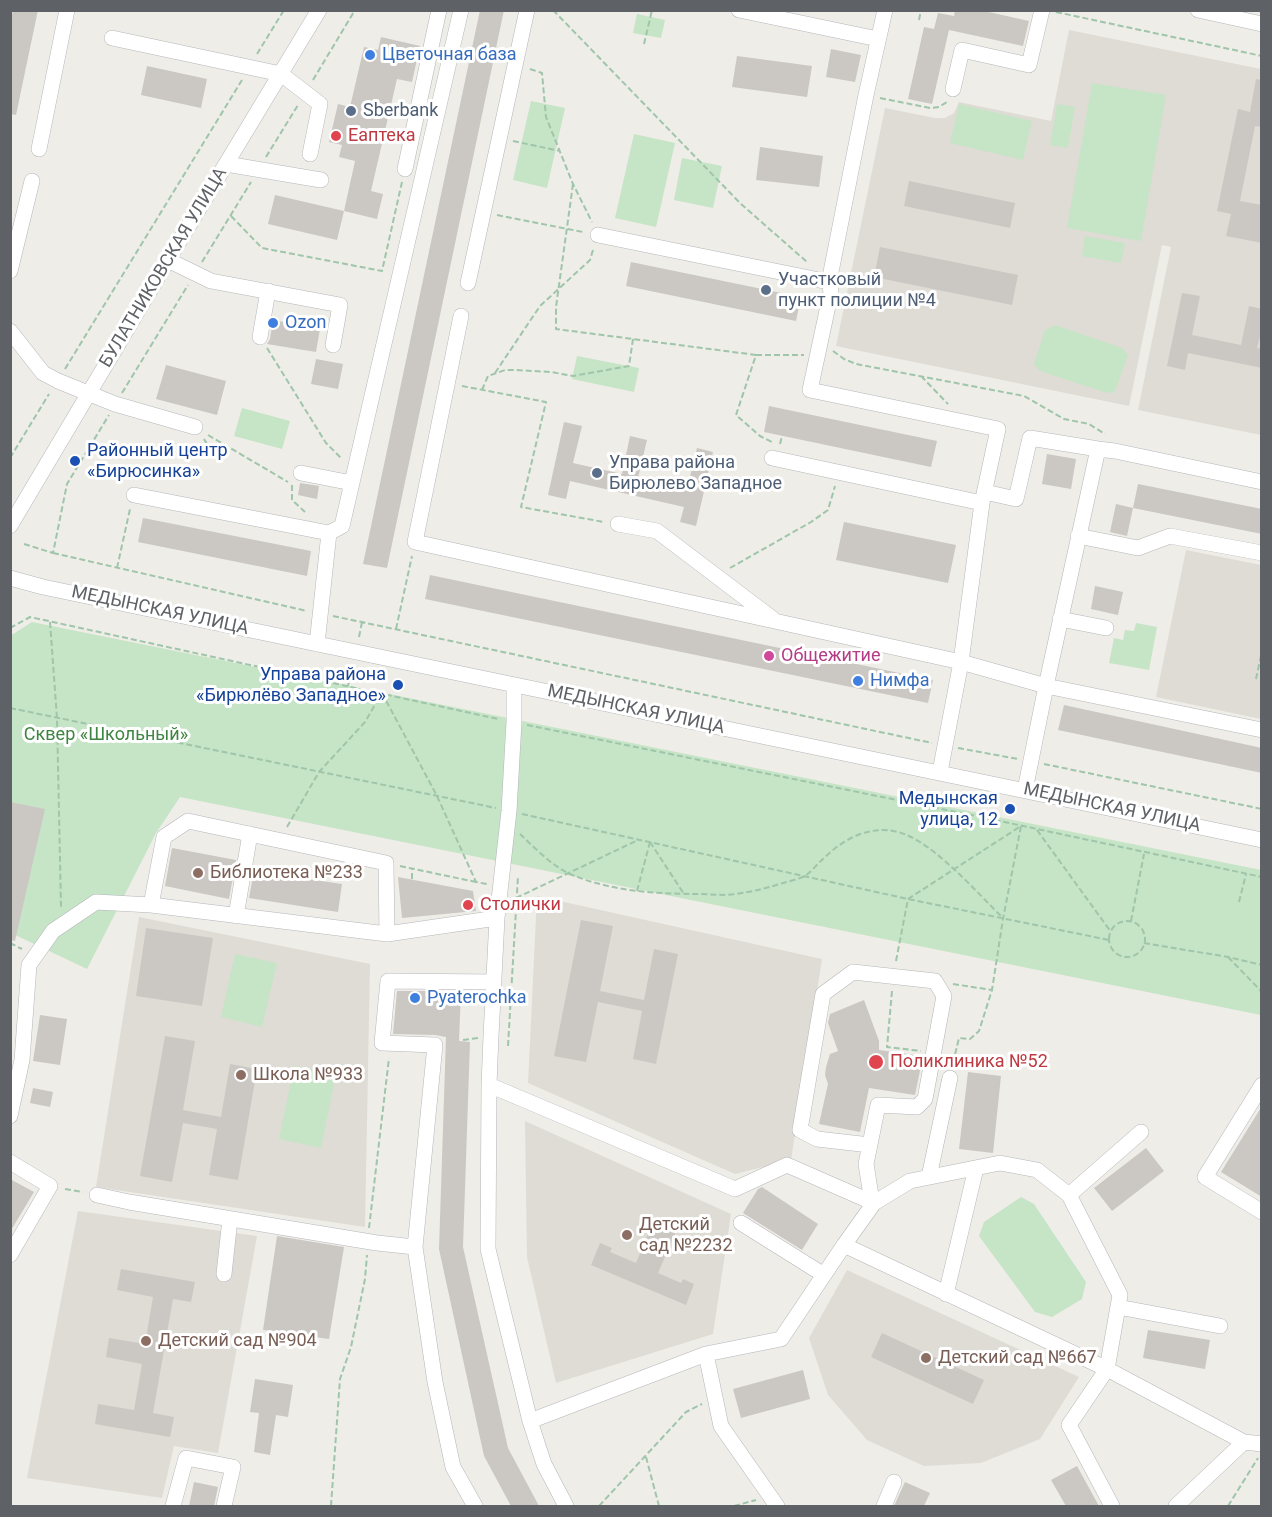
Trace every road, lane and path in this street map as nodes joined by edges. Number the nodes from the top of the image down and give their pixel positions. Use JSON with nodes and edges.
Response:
{"nodes":[{"id":1,"x":67,"y":10,"type":"edge"},
{"id":2,"x":284,"y":10,"type":"edge"},
{"id":3,"x":319,"y":10,"type":"edge"},
{"id":4,"x":355,"y":10,"type":"edge"},
{"id":5,"x":439,"y":10,"type":"edge"},
{"id":6,"x":461,"y":10,"type":"edge"},
{"id":7,"x":528,"y":10,"type":"edge"},
{"id":8,"x":553,"y":10,"type":"edge"},
{"id":9,"x":652,"y":10,"type":"edge"},
{"id":10,"x":739,"y":10,"type":"edge"},
{"id":11,"x":885,"y":10,"type":"edge"},
{"id":12,"x":921,"y":10,"type":"edge"},
{"id":13,"x":1042,"y":10,"type":"edge"},
{"id":14,"x":1049,"y":10,"type":"edge"},
{"id":15,"x":1198,"y":10,"type":"edge"},
{"id":16,"x":920,"y":20,"type":"dead end"},
{"id":17,"x":1262,"y":24,"type":"edge"},
{"id":18,"x":112,"y":38,"type":"dead end"},
{"id":19,"x":878,"y":39,"type":"junction"},
{"id":20,"x":644,"y":44,"type":"dead end"},
{"id":21,"x":1262,"y":57,"type":"edge"},
{"id":22,"x":516,"y":65,"type":"junction"},
{"id":23,"x":249,"y":68,"type":"junction"},
{"id":24,"x":281,"y":74,"type":"junction"},
{"id":25,"x":953,"y":89,"type":"joint"},
{"id":26,"x":305,"y":93,"type":"junction"},
{"id":27,"x":866,"y":95,"type":"junction"},
{"id":28,"x":500,"y":138,"type":"junction"},
{"id":29,"x":39,"y":149,"type":"dead end"},
{"id":30,"x":560,"y":151,"type":"junction"},
{"id":31,"x":310,"y":154,"type":"dead end"},
{"id":32,"x":226,"y":164,"type":"junction"},
{"id":33,"x":405,"y":169,"type":"joint"},
{"id":34,"x":259,"y":170,"type":"junction"},
{"id":35,"x":321,"y":180,"type":"dead end"},
{"id":36,"x":32,"y":181,"type":"dead end"},
{"id":37,"x":573,"y":184,"type":"junction"},
{"id":38,"x":484,"y":213,"type":"junction"},
{"id":39,"x":567,"y":229,"type":"junction"},
{"id":40,"x":598,"y":235,"type":"junction"},
{"id":41,"x":168,"y":260,"type":"junction"},
{"id":42,"x":812,"y":266,"type":"dead end"},
{"id":43,"x":10,"y":271,"type":"edge"},
{"id":44,"x":829,"y":282,"type":"junction"},
{"id":45,"x":468,"y":283,"type":"dead end"},
{"id":46,"x":558,"y":289,"type":"junction"},
{"id":47,"x":268,"y":291,"type":"junction"},
{"id":48,"x":461,"y":316,"type":"dead end"},
{"id":49,"x":10,"y":331,"type":"edge"},
{"id":50,"x":260,"y":337,"type":"joint"},
{"id":51,"x":633,"y":339,"type":"junction"},
{"id":52,"x":333,"y":345,"type":"dead end"},
{"id":53,"x":824,"y":351,"type":"junction"},
{"id":54,"x":756,"y":355,"type":"junction"},
{"id":55,"x":495,"y":373,"type":"junction"},
{"id":56,"x":921,"y":376,"type":"junction"},
{"id":57,"x":58,"y":381,"type":"junction"},
{"id":58,"x":448,"y":383,"type":"junction"},
{"id":59,"x":482,"y":390,"type":"junction"},
{"id":60,"x":89,"y":393,"type":"junction"},
{"id":61,"x":968,"y":423,"type":"junction"},
{"id":62,"x":195,"y":427,"type":"joint"},
{"id":63,"x":782,"y":436,"type":"dead end"},
{"id":64,"x":1111,"y":436,"type":"dead end"},
{"id":65,"x":1098,"y":449,"type":"junction"},
{"id":66,"x":10,"y":458,"type":"edge"},
{"id":67,"x":772,"y":458,"type":"dead end"},
{"id":68,"x":839,"y":472,"type":"junction"},
{"id":69,"x":301,"y":473,"type":"dead end"},
{"id":70,"x":353,"y":478,"type":"junction"},
{"id":71,"x":1262,"y":482,"type":"edge"},
{"id":72,"x":134,"y":495,"type":"joint"},
{"id":73,"x":984,"y":497,"type":"junction"},
{"id":74,"x":306,"y":513,"type":"dead end"},
{"id":75,"x":618,"y":524,"type":"joint"},
{"id":76,"x":10,"y":526,"type":"edge"},
{"id":77,"x":329,"y":533,"type":"junction"},
{"id":78,"x":1078,"y":536,"type":"junction"},
{"id":79,"x":53,"y":553,"type":"dead end"},
{"id":80,"x":1262,"y":554,"type":"edge"},
{"id":81,"x":117,"y":568,"type":"junction"},
{"id":82,"x":409,"y":572,"type":"dead end"},
{"id":83,"x":715,"y":575,"type":"junction"},
{"id":84,"x":10,"y":578,"type":"edge"},
{"id":85,"x":320,"y":614,"type":"junction"},
{"id":86,"x":1060,"y":619,"type":"junction"},
{"id":87,"x":50,"y":622,"type":"junction"},
{"id":88,"x":777,"y":622,"type":"junction"},
{"id":89,"x":10,"y":628,"type":"edge"},
{"id":90,"x":1106,"y":628,"type":"dead end"},
{"id":91,"x":396,"y":629,"type":"junction"},
{"id":92,"x":317,"y":644,"type":"junction"},
{"id":93,"x":1262,"y":651,"type":"edge"},
{"id":94,"x":961,"y":662,"type":"junction"},
{"id":95,"x":1256,"y":679,"type":"dead end"},
{"id":96,"x":514,"y":685,"type":"junction"},
{"id":97,"x":1046,"y":686,"type":"junction"},
{"id":98,"x":382,"y":693,"type":"junction"},
{"id":99,"x":10,"y":708,"type":"edge"},
{"id":100,"x":57,"y":718,"type":"junction"},
{"id":101,"x":514,"y":722,"type":"junction"},
{"id":102,"x":1262,"y":730,"type":"edge"},
{"id":103,"x":944,"y":746,"type":"junction"},
{"id":104,"x":1031,"y":761,"type":"junction"},
{"id":105,"x":319,"y":772,"type":"junction"},
{"id":106,"x":940,"y":772,"type":"junction"},
{"id":107,"x":1025,"y":790,"type":"junction"},
{"id":108,"x":437,"y":796,"type":"junction"},
{"id":109,"x":1262,"y":809,"type":"edge"},
{"id":110,"x":509,"y":811,"type":"junction"},
{"id":111,"x":1021,"y":826,"type":"junction"},
{"id":112,"x":1037,"y":830,"type":"junction"},
{"id":113,"x":250,"y":834,"type":"junction"},
{"id":114,"x":520,"y":834,"type":"dead end"},
{"id":115,"x":279,"y":840,"type":"junction"},
{"id":116,"x":639,"y":840,"type":"junction"},
{"id":117,"x":1262,"y":840,"type":"edge"},
{"id":118,"x":650,"y":842,"type":"junction"},
{"id":119,"x":1144,"y":852,"type":"junction"},
{"id":120,"x":386,"y":863,"type":"junction"},
{"id":121,"x":412,"y":869,"type":"junction"},
{"id":122,"x":954,"y":870,"type":"junction"},
{"id":123,"x":568,"y":873,"type":"junction"},
{"id":124,"x":1246,"y":874,"type":"junction"},
{"id":125,"x":804,"y":876,"type":"junction"},
{"id":126,"x":518,"y":877,"type":"dead end"},
{"id":127,"x":1262,"y":877,"type":"edge"},
{"id":128,"x":412,"y":879,"type":"dead end"},
{"id":129,"x":476,"y":882,"type":"junction"},
{"id":130,"x":501,"y":888,"type":"junction"},
{"id":131,"x":637,"y":891,"type":"junction"},
{"id":132,"x":684,"y":894,"type":"junction"},
{"id":133,"x":516,"y":898,"type":"junction"},
{"id":134,"x":908,"y":899,"type":"junction"},
{"id":135,"x":1239,"y":902,"type":"dead end"},
{"id":136,"x":151,"y":905,"type":"junction"},
{"id":137,"x":236,"y":916,"type":"junction"},
{"id":138,"x":497,"y":918,"type":"junction"},
{"id":139,"x":1003,"y":919,"type":"junction"},
{"id":140,"x":1131,"y":921,"type":"junction"},
{"id":141,"x":62,"y":925,"type":"junction"},
{"id":142,"x":1111,"y":932,"type":"junction"},
{"id":143,"x":387,"y":934,"type":"junction"},
{"id":144,"x":1109,"y":940,"type":"junction"},
{"id":145,"x":1144,"y":943,"type":"junction"},
{"id":146,"x":1228,"y":957,"type":"junction"},
{"id":147,"x":1262,"y":965,"type":"edge"},
{"id":148,"x":893,"y":976,"type":"junction"},
{"id":149,"x":935,"y":981,"type":"junction"},
{"id":150,"x":494,"y":982,"type":"junction"},
{"id":151,"x":992,"y":990,"type":"junction"},
{"id":152,"x":1262,"y":992,"type":"edge"},
{"id":153,"x":26,"y":1004,"type":"junction"},
{"id":154,"x":10,"y":1020,"type":"edge"},
{"id":155,"x":391,"y":1043,"type":"junction"},
{"id":156,"x":508,"y":1046,"type":"dead end"},
{"id":157,"x":929,"y":1053,"type":"dead end"},
{"id":158,"x":950,"y":1078,"type":"joint"},
{"id":159,"x":489,"y":1085,"type":"junction"},
{"id":160,"x":1262,"y":1085,"type":"edge"},
{"id":161,"x":10,"y":1116,"type":"edge"},
{"id":162,"x":1141,"y":1132,"type":"dead end"},
{"id":163,"x":870,"y":1145,"type":"junction"},
{"id":164,"x":10,"y":1162,"type":"edge"},
{"id":165,"x":976,"y":1168,"type":"junction"},
{"id":166,"x":929,"y":1177,"type":"junction"},
{"id":167,"x":50,"y":1186,"type":"junction"},
{"id":168,"x":97,"y":1195,"type":"joint"},
{"id":169,"x":1069,"y":1195,"type":"junction"},
{"id":170,"x":873,"y":1203,"type":"junction"},
{"id":171,"x":1262,"y":1212,"type":"edge"},
{"id":172,"x":230,"y":1219,"type":"junction"},
{"id":173,"x":741,"y":1223,"type":"dead end"},
{"id":174,"x":368,"y":1241,"type":"junction"},
{"id":175,"x":844,"y":1245,"type":"junction"},
{"id":176,"x":415,"y":1248,"type":"junction"},
{"id":177,"x":10,"y":1255,"type":"edge"},
{"id":178,"x":224,"y":1274,"type":"dead end"},
{"id":179,"x":824,"y":1275,"type":"junction"},
{"id":180,"x":946,"y":1294,"type":"junction"},
{"id":181,"x":1118,"y":1307,"type":"junction"},
{"id":182,"x":1220,"y":1326,"type":"dead end"},
{"id":183,"x":706,"y":1354,"type":"junction"},
{"id":184,"x":1107,"y":1369,"type":"junction"},
{"id":185,"x":715,"y":1397,"type":"junction"},
{"id":186,"x":530,"y":1421,"type":"junction"},
{"id":187,"x":1244,"y":1442,"type":"junction"},
{"id":188,"x":1261,"y":1445,"type":"edge"},
{"id":189,"x":645,"y":1456,"type":"junction"},
{"id":190,"x":894,"y":1482,"type":"dead end"},
{"id":191,"x":774,"y":1501,"type":"edge"},
{"id":192,"x":173,"y":1506,"type":"edge"},
{"id":193,"x":224,"y":1506,"type":"edge"},
{"id":194,"x":331,"y":1506,"type":"edge"},
{"id":195,"x":475,"y":1506,"type":"edge"},
{"id":196,"x":566,"y":1506,"type":"edge"},
{"id":197,"x":599,"y":1506,"type":"edge"},
{"id":198,"x":660,"y":1506,"type":"edge"},
{"id":199,"x":734,"y":1506,"type":"edge"},
{"id":200,"x":884,"y":1506,"type":"edge"},
{"id":201,"x":1112,"y":1506,"type":"edge"},
{"id":202,"x":1176,"y":1506,"type":"edge"},
{"id":203,"x":1228,"y":1506,"type":"edge"}],
"edges":[{"from":1,"to":29,"type":"street"},
{"from":2,"to":23,"type":"path"},
{"from":3,"to":24,"type":"street","name":"БУЛАТНИКОВСКАЯ УЛИЦА"},
{"from":4,"to":26,"type":"path"},
{"from":5,"to":33,"type":"street"},
{"from":6,"to":70,"type":"street"},
{"from":7,"to":22,"type":"street"},
{"from":8,"to":42,"type":"path"},
{"from":9,"to":20,"type":"path"},
{"from":10,"to":19,"type":"street"},
{"from":11,"to":19,"type":"street"},
{"from":12,"to":16,"type":"path"},
{"from":13,"to":25,"type":"street"},
{"from":14,"to":21,"type":"path"},
{"from":15,"to":17,"type":"street"},
{"from":18,"to":23,"type":"street"},
{"from":19,"to":27,"type":"street"},
{"from":22,"to":28,"type":"street"},
{"from":22,"to":30,"type":"path"},
{"from":23,"to":24,"type":"street"},
{"from":23,"to":57,"type":"path"},
{"from":24,"to":26,"type":"street"},
{"from":24,"to":32,"type":"street","name":"БУЛАТНИКОВСКАЯ УЛИЦА"},
{"from":25,"to":27,"type":"path"},
{"from":26,"to":31,"type":"street"},
{"from":26,"to":34,"type":"path"},
{"from":27,"to":44,"type":"street"},
{"from":28,"to":30,"type":"path"},
{"from":28,"to":38,"type":"street"},
{"from":30,"to":37,"type":"path"},
{"from":32,"to":34,"type":"street"},
{"from":32,"to":41,"type":"street","name":"БУЛАТНИКОВСКАЯ УЛИЦА"},
{"from":33,"to":34,"type":"path"},
{"from":34,"to":35,"type":"street"},
{"from":36,"to":43,"type":"street"},
{"from":37,"to":39,"type":"path"},
{"from":37,"to":40,"type":"path"},
{"from":38,"to":39,"type":"path"},
{"from":38,"to":45,"type":"street"},
{"from":39,"to":40,"type":"path"},
{"from":39,"to":46,"type":"path"},
{"from":40,"to":44,"type":"street"},
{"from":40,"to":46,"type":"path"},
{"from":41,"to":47,"type":"street"},
{"from":41,"to":60,"type":"street","name":"БУЛАТНИКОВСКАЯ УЛИЦА"},
{"from":44,"to":53,"type":"street"},
{"from":46,"to":51,"type":"path"},
{"from":46,"to":55,"type":"path"},
{"from":47,"to":50,"type":"street"},
{"from":47,"to":52,"type":"street"},
{"from":48,"to":58,"type":"street"},
{"from":49,"to":57,"type":"street"},
{"from":50,"to":70,"type":"path"},
{"from":51,"to":54,"type":"path"},
{"from":51,"to":55,"type":"path"},
{"from":53,"to":54,"type":"path"},
{"from":53,"to":56,"type":"path"},
{"from":53,"to":61,"type":"street"},
{"from":54,"to":63,"type":"path"},
{"from":55,"to":59,"type":"path"},
{"from":56,"to":61,"type":"path"},
{"from":56,"to":64,"type":"path"},
{"from":57,"to":60,"type":"street"},
{"from":57,"to":66,"type":"path"},
{"from":58,"to":59,"type":"path"},
{"from":58,"to":88,"type":"street"},
{"from":59,"to":75,"type":"path"},
{"from":60,"to":62,"type":"street"},
{"from":60,"to":76,"type":"street","name":"БУЛАТНИКОВСКАЯ УЛИЦА"},
{"from":61,"to":73,"type":"street"},
{"from":62,"to":74,"type":"path"},
{"from":65,"to":71,"type":"street"},
{"from":65,"to":73,"type":"street"},
{"from":65,"to":78,"type":"street"},
{"from":67,"to":68,"type":"street"},
{"from":68,"to":73,"type":"street"},
{"from":68,"to":83,"type":"path"},
{"from":69,"to":70,"type":"street"},
{"from":70,"to":77,"type":"street"},
{"from":72,"to":77,"type":"street"},
{"from":72,"to":81,"type":"path"},
{"from":73,"to":94,"type":"street"},
{"from":75,"to":83,"type":"street"},
{"from":77,"to":85,"type":"street"},
{"from":78,"to":80,"type":"street"},
{"from":78,"to":86,"type":"street"},
{"from":79,"to":81,"type":"path"},
{"from":81,"to":85,"type":"path"},
{"from":82,"to":91,"type":"path"},
{"from":83,"to":88,"type":"street"},
{"from":84,"to":92,"type":"street","name":"МЕДЫНСКАЯ УЛИЦА"},
{"from":85,"to":91,"type":"path"},
{"from":85,"to":92,"type":"street"},
{"from":86,"to":90,"type":"street"},
{"from":86,"to":97,"type":"street"},
{"from":87,"to":89,"type":"path"},
{"from":87,"to":98,"type":"path"},
{"from":87,"to":100,"type":"path"},
{"from":88,"to":94,"type":"street"},
{"from":91,"to":103,"type":"path"},
{"from":92,"to":96,"type":"street","name":"МЕДЫНСКАЯ УЛИЦА"},
{"from":93,"to":95,"type":"path"},
{"from":94,"to":97,"type":"street"},
{"from":94,"to":103,"type":"street"},
{"from":96,"to":101,"type":"street"},
{"from":96,"to":106,"type":"street","name":"МЕДЫНСКАЯ УЛИЦА"},
{"from":97,"to":102,"type":"street"},
{"from":97,"to":104,"type":"street"},
{"from":98,"to":101,"type":"path"},
{"from":98,"to":105,"type":"path"},
{"from":98,"to":108,"type":"path"},
{"from":99,"to":100,"type":"path"},
{"from":100,"to":105,"type":"path"},
{"from":100,"to":141,"type":"path"},
{"from":101,"to":110,"type":"street"},
{"from":101,"to":111,"type":"path"},
{"from":103,"to":104,"type":"path"},
{"from":103,"to":106,"type":"street"},
{"from":104,"to":107,"type":"street"},
{"from":104,"to":109,"type":"path"},
{"from":105,"to":108,"type":"path"},
{"from":105,"to":115,"type":"path"},
{"from":106,"to":107,"type":"street","name":"МЕДЫНСКАЯ УЛИЦА"},
{"from":107,"to":117,"type":"street","name":"МЕДЫНСКАЯ УЛИЦА"},
{"from":108,"to":110,"type":"path"},
{"from":108,"to":129,"type":"path"},
{"from":110,"to":116,"type":"path"},
{"from":110,"to":130,"type":"street"},
{"from":111,"to":112,"type":"path"},
{"from":111,"to":122,"type":"path"},
{"from":111,"to":139,"type":"path"},
{"from":112,"to":119,"type":"path"},
{"from":112,"to":142,"type":"path"},
{"from":113,"to":115,"type":"street"},
{"from":113,"to":136,"type":"street"},
{"from":113,"to":137,"type":"street"},
{"from":114,"to":123,"type":"path"},
{"from":115,"to":120,"type":"street"},
{"from":116,"to":118,"type":"path"},
{"from":116,"to":123,"type":"path"},
{"from":118,"to":125,"type":"path"},
{"from":118,"to":131,"type":"path"},
{"from":118,"to":132,"type":"path"},
{"from":119,"to":124,"type":"path"},
{"from":119,"to":140,"type":"path"},
{"from":120,"to":121,"type":"path"},
{"from":120,"to":143,"type":"street"},
{"from":121,"to":128,"type":"path"},
{"from":121,"to":129,"type":"path"},
{"from":122,"to":125,"type":"path"},
{"from":122,"to":134,"type":"path"},
{"from":122,"to":139,"type":"path"},
{"from":123,"to":131,"type":"path"},
{"from":123,"to":133,"type":"path"},
{"from":124,"to":127,"type":"path"},
{"from":124,"to":135,"type":"path"},
{"from":125,"to":132,"type":"path"},
{"from":125,"to":134,"type":"path"},
{"from":126,"to":133,"type":"path"},
{"from":129,"to":130,"type":"path"},
{"from":130,"to":138,"type":"street"},
{"from":131,"to":132,"type":"path"},
{"from":133,"to":156,"type":"path"},
{"from":134,"to":139,"type":"path"},
{"from":134,"to":148,"type":"path"},
{"from":136,"to":137,"type":"street"},
{"from":136,"to":141,"type":"street"},
{"from":137,"to":143,"type":"street"},
{"from":138,"to":143,"type":"street"},
{"from":138,"to":150,"type":"street"},
{"from":139,"to":144,"type":"path"},
{"from":139,"to":151,"type":"path"},
{"from":140,"to":142,"type":"path"},
{"from":140,"to":145,"type":"path"},
{"from":141,"to":153,"type":"street"},
{"from":142,"to":144,"type":"path"},
{"from":144,"to":145,"type":"path"},
{"from":145,"to":146,"type":"path"},
{"from":146,"to":147,"type":"path"},
{"from":146,"to":152,"type":"path"},
{"from":148,"to":149,"type":"street"},
{"from":148,"to":157,"type":"path"},
{"from":148,"to":163,"type":"street"},
{"from":149,"to":151,"type":"path"},
{"from":149,"to":163,"type":"street"},
{"from":150,"to":155,"type":"street"},
{"from":150,"to":159,"type":"street"},
{"from":151,"to":158,"type":"path"},
{"from":153,"to":154,"type":"street"},
{"from":153,"to":161,"type":"street"},
{"from":155,"to":174,"type":"path"},
{"from":155,"to":176,"type":"street"},
{"from":158,"to":166,"type":"street"},
{"from":159,"to":170,"type":"street"},
{"from":159,"to":186,"type":"street"},
{"from":160,"to":171,"type":"street"},
{"from":162,"to":169,"type":"street"},
{"from":163,"to":170,"type":"street"},
{"from":164,"to":167,"type":"street"},
{"from":165,"to":166,"type":"street"},
{"from":165,"to":169,"type":"street"},
{"from":165,"to":180,"type":"street"},
{"from":166,"to":170,"type":"street"},
{"from":167,"to":168,"type":"path"},
{"from":167,"to":177,"type":"street"},
{"from":168,"to":172,"type":"street"},
{"from":169,"to":181,"type":"street"},
{"from":170,"to":175,"type":"street"},
{"from":172,"to":174,"type":"street"},
{"from":172,"to":178,"type":"street"},
{"from":173,"to":179,"type":"street"},
{"from":174,"to":176,"type":"street"},
{"from":174,"to":194,"type":"path"},
{"from":175,"to":179,"type":"street"},
{"from":175,"to":180,"type":"street"},
{"from":176,"to":195,"type":"street"},
{"from":179,"to":183,"type":"street"},
{"from":180,"to":184,"type":"street"},
{"from":181,"to":182,"type":"street"},
{"from":181,"to":184,"type":"street"},
{"from":183,"to":185,"type":"street"},
{"from":183,"to":186,"type":"street"},
{"from":184,"to":187,"type":"street"},
{"from":184,"to":201,"type":"street"},
{"from":185,"to":189,"type":"path"},
{"from":185,"to":191,"type":"street"},
{"from":186,"to":196,"type":"street"},
{"from":187,"to":188,"type":"street"},
{"from":187,"to":202,"type":"street"},
{"from":188,"to":203,"type":"path"},
{"from":189,"to":197,"type":"path"},
{"from":189,"to":198,"type":"path"},
{"from":190,"to":200,"type":"street"},
{"from":191,"to":199,"type":"path"},
{"from":192,"to":193,"type":"street"}]}
